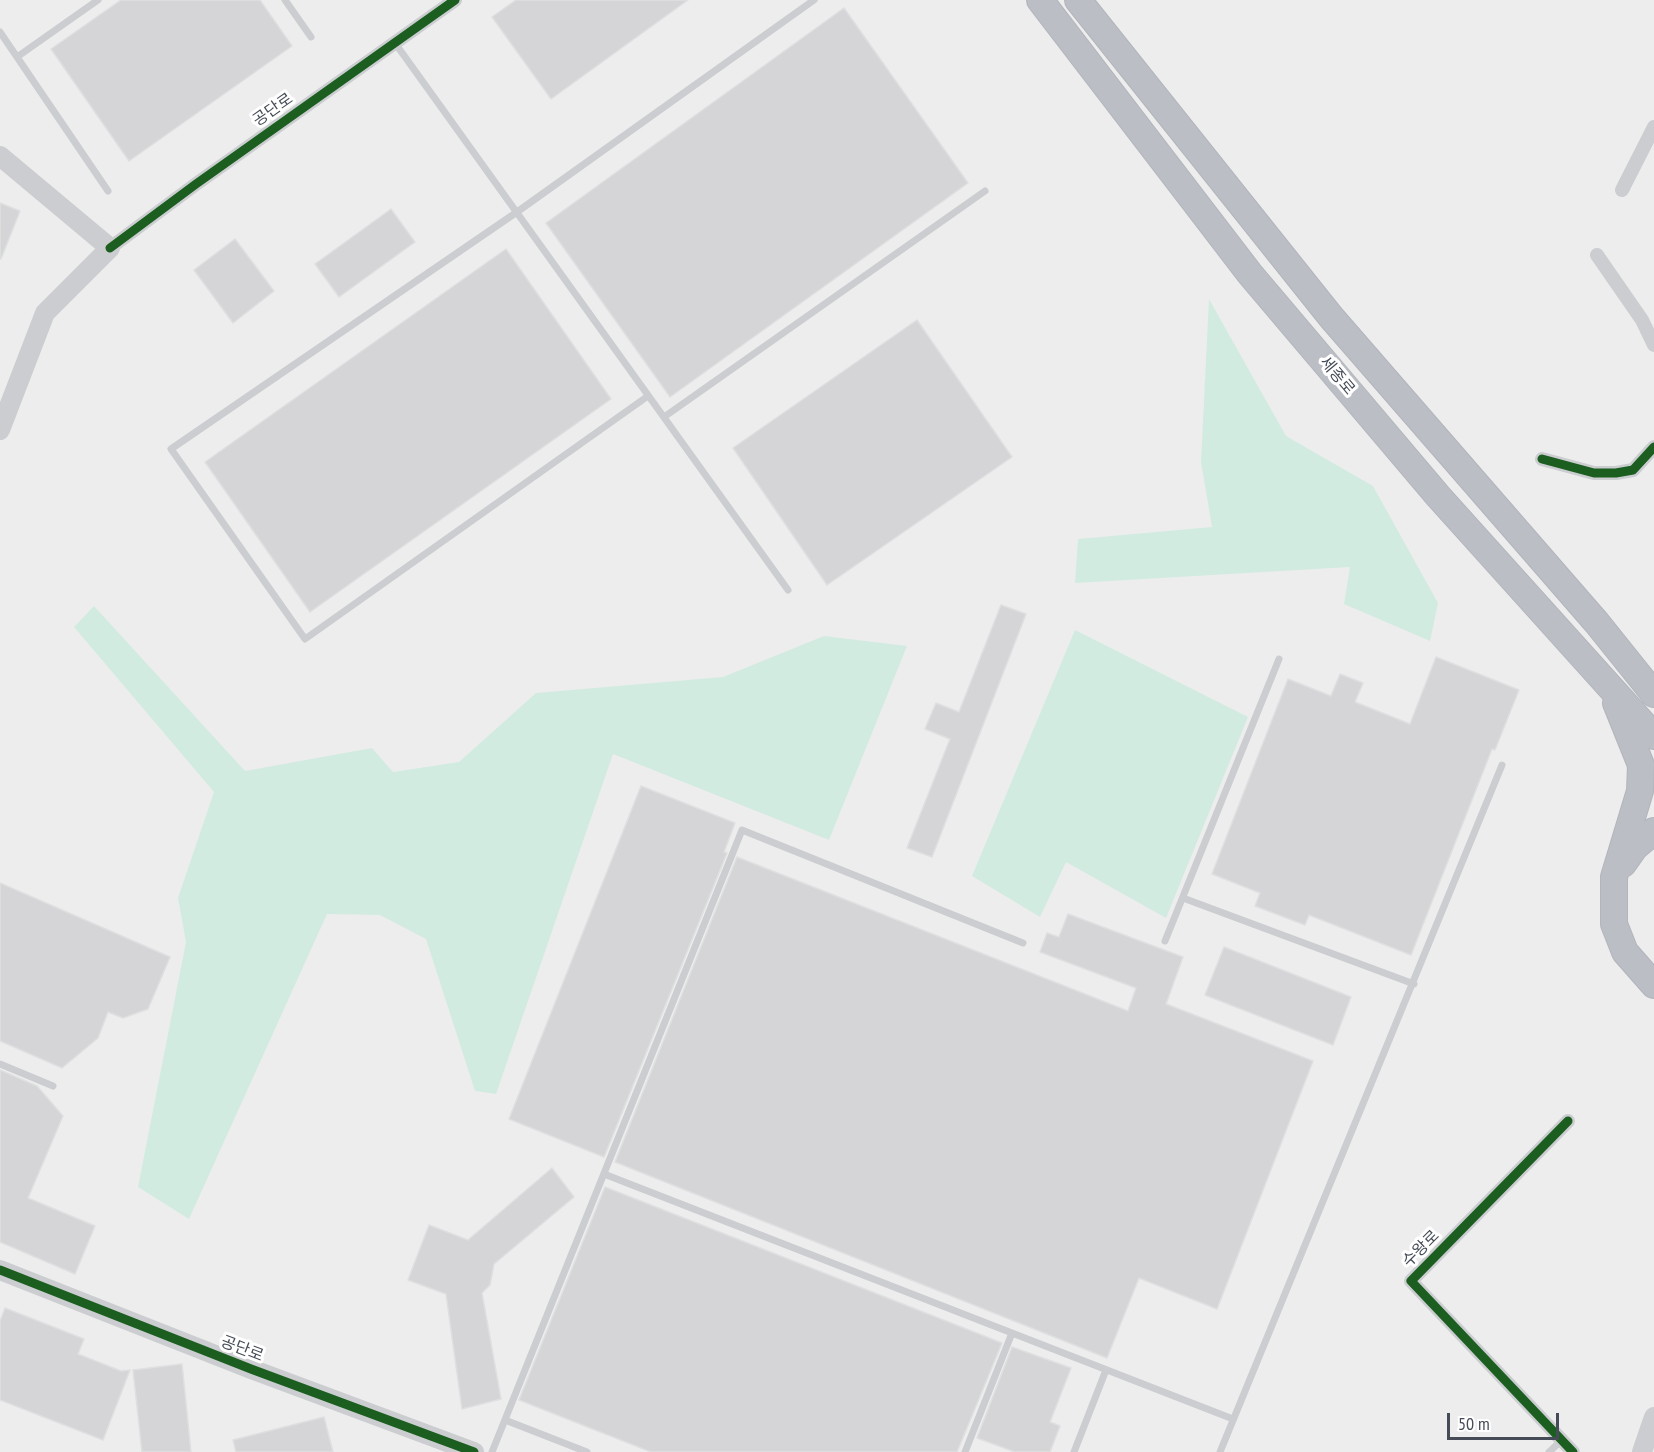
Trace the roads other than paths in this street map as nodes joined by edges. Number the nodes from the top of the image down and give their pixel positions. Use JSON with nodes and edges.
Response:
{"nodes":[{"id":1,"x":98,"y":0,"type":"edge"},
{"id":2,"x":285,"y":0,"type":"edge"},
{"id":3,"x":455,"y":0,"type":"edge"},
{"id":4,"x":814,"y":0,"type":"edge"},
{"id":5,"x":1040,"y":0,"type":"edge"},
{"id":6,"x":1078,"y":0,"type":"edge"},
{"id":7,"x":0,"y":32,"type":"edge"},
{"id":8,"x":311,"y":37,"type":"dead end"},
{"id":9,"x":395,"y":43,"type":"junction"},
{"id":10,"x":17,"y":57,"type":"junction"},
{"id":11,"x":1654,"y":127,"type":"edge"},
{"id":12,"x":0,"y":156,"type":"edge"},
{"id":13,"x":1622,"y":190,"type":"dead end"},
{"id":14,"x":108,"y":191,"type":"dead end"},
{"id":15,"x":985,"y":191,"type":"dead end"},
{"id":16,"x":517,"y":212,"type":"junction"},
{"id":17,"x":110,"y":248,"type":"junction"},
{"id":18,"x":1597,"y":255,"type":"dead end"},
{"id":19,"x":1654,"y":345,"type":"edge"},
{"id":20,"x":648,"y":396,"type":"junction"},
{"id":21,"x":664,"y":417,"type":"junction"},
{"id":22,"x":0,"y":430,"type":"edge"},
{"id":23,"x":1654,"y":447,"type":"edge"},
{"id":24,"x":1542,"y":459,"type":"dead end"},
{"id":25,"x":788,"y":590,"type":"dead end"},
{"id":26,"x":1279,"y":659,"type":"dead end"},
{"id":27,"x":1624,"y":659,"type":"junction"},
{"id":28,"x":1654,"y":683,"type":"edge"},
{"id":29,"x":1610,"y":686,"type":"junction"},
{"id":30,"x":1654,"y":693,"type":"edge"},
{"id":31,"x":1654,"y":736,"type":"edge"},
{"id":32,"x":1502,"y":765,"type":"dead end"},
{"id":33,"x":1654,"y":831,"type":"edge"},
{"id":34,"x":1614,"y":877,"type":"junction"},
{"id":35,"x":1183,"y":898,"type":"junction"},
{"id":36,"x":1165,"y":941,"type":"dead end"},
{"id":37,"x":1023,"y":943,"type":"dead end"},
{"id":38,"x":1414,"y":984,"type":"junction"},
{"id":39,"x":1654,"y":985,"type":"edge"},
{"id":40,"x":0,"y":1064,"type":"edge"},
{"id":41,"x":53,"y":1086,"type":"dead end"},
{"id":42,"x":1568,"y":1121,"type":"dead end"},
{"id":43,"x":604,"y":1174,"type":"junction"},
{"id":44,"x":0,"y":1270,"type":"edge"},
{"id":45,"x":1012,"y":1333,"type":"junction"},
{"id":46,"x":1106,"y":1370,"type":"junction"},
{"id":47,"x":1654,"y":1417,"type":"edge"},
{"id":48,"x":1233,"y":1419,"type":"junction"},
{"id":49,"x":505,"y":1420,"type":"junction"},
{"id":50,"x":1562,"y":1440,"type":"junction"},
{"id":51,"x":474,"y":1452,"type":"edge"},
{"id":52,"x":492,"y":1452,"type":"edge"},
{"id":53,"x":587,"y":1452,"type":"edge"},
{"id":54,"x":964,"y":1452,"type":"edge"},
{"id":55,"x":1074,"y":1452,"type":"edge"},
{"id":56,"x":1221,"y":1452,"type":"edge"},
{"id":57,"x":1549,"y":1452,"type":"edge"},
{"id":58,"x":1573,"y":1452,"type":"edge"},
{"id":59,"x":1642,"y":1452,"type":"edge"}],
"edges":[{"from":1,"to":10,"type":"lane"},
{"from":2,"to":8,"type":"lane"},
{"from":3,"to":9,"type":"street","name":"공단로"},
{"from":4,"to":16,"type":"lane"},
{"from":5,"to":29,"type":"highway","name":"세종로"},
{"from":6,"to":27,"type":"highway","name":"세종로"},
{"from":7,"to":10,"type":"lane"},
{"from":9,"to":16,"type":"lane"},
{"from":9,"to":17,"type":"street","name":"공단로"},
{"from":10,"to":14,"type":"lane"},
{"from":11,"to":13,"type":"street"},
{"from":12,"to":17,"type":"street"},
{"from":15,"to":21,"type":"lane"},
{"from":16,"to":20,"type":"lane"},
{"from":16,"to":20,"type":"lane"},
{"from":17,"to":22,"type":"street","name":"공단로"},
{"from":18,"to":19,"type":"street"},
{"from":20,"to":21,"type":"lane"},
{"from":21,"to":25,"type":"lane"},
{"from":23,"to":24,"type":"street"},
{"from":26,"to":35,"type":"lane"},
{"from":27,"to":28,"type":"highway"},
{"from":27,"to":30,"type":"highway","name":"세종로"},
{"from":29,"to":31,"type":"highway","name":"세종로"},
{"from":29,"to":34,"type":"highway"},
{"from":32,"to":38,"type":"lane"},
{"from":33,"to":34,"type":"highway"},
{"from":34,"to":39,"type":"highway"},
{"from":35,"to":36,"type":"lane"},
{"from":35,"to":38,"type":"lane"},
{"from":37,"to":43,"type":"lane"},
{"from":38,"to":48,"type":"lane"},
{"from":40,"to":41,"type":"lane"},
{"from":42,"to":50,"type":"street","name":"수왕로"},
{"from":43,"to":45,"type":"lane"},
{"from":43,"to":49,"type":"lane"},
{"from":44,"to":51,"type":"street","name":"공단로"},
{"from":45,"to":46,"type":"lane"},
{"from":45,"to":54,"type":"lane"},
{"from":46,"to":48,"type":"lane"},
{"from":46,"to":55,"type":"lane"},
{"from":47,"to":59,"type":"street"},
{"from":48,"to":56,"type":"lane"},
{"from":49,"to":52,"type":"lane"},
{"from":49,"to":53,"type":"lane"},
{"from":50,"to":57,"type":"lane"},
{"from":50,"to":58,"type":"street","name":"수왕로"}]}
